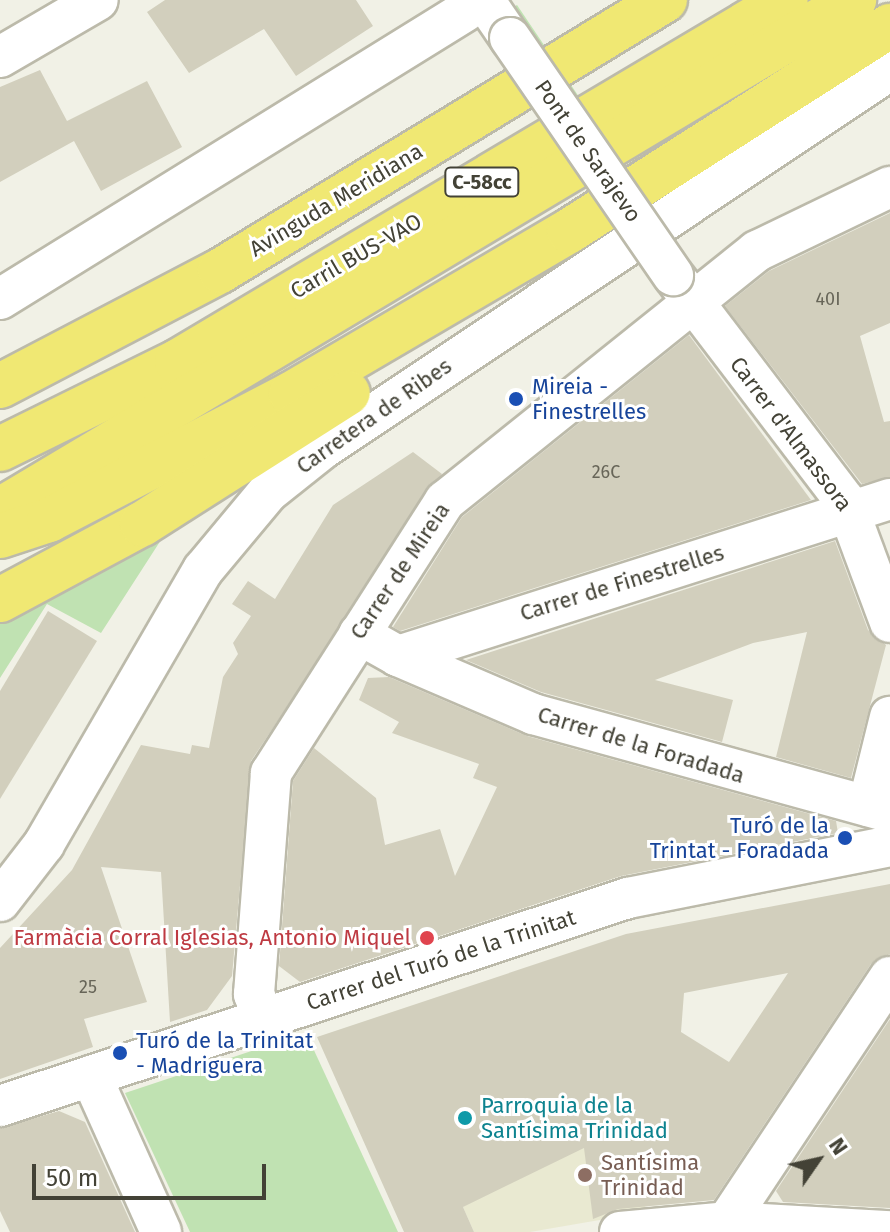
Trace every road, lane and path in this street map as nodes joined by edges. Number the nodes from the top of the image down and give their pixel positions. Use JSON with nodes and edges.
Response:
{"nodes":[{"id":1,"x":98,"y":0,"type":"edge"},
{"id":2,"x":665,"y":0,"type":"edge"},
{"id":3,"x":786,"y":0,"type":"edge"},
{"id":4,"x":854,"y":0,"type":"edge"},
{"id":5,"x":474,"y":6,"type":"edge"},
{"id":6,"x":890,"y":26,"type":"edge"},
{"id":7,"x":0,"y":57,"type":"edge"},
{"id":8,"x":890,"y":70,"type":"edge"},
{"id":9,"x":890,"y":187,"type":"edge"},
{"id":10,"x":569,"y":231,"type":"junction"},
{"id":11,"x":682,"y":288,"type":"junction"},
{"id":12,"x":0,"y":299,"type":"edge"},
{"id":13,"x":0,"y":386,"type":"edge"},
{"id":14,"x":0,"y":449,"type":"edge"},
{"id":15,"x":890,"y":499,"type":"edge"},
{"id":16,"x":0,"y":510,"type":"edge"},
{"id":17,"x":851,"y":510,"type":"junction"},
{"id":18,"x":0,"y":536,"type":"edge"},
{"id":19,"x":0,"y":600,"type":"edge"},
{"id":20,"x":890,"y":622,"type":"edge"},
{"id":21,"x":359,"y":634,"type":"junction"},
{"id":22,"x":398,"y":656,"type":"junction"},
{"id":23,"x":889,"y":707,"type":"edge"},
{"id":24,"x":879,"y":809,"type":"edge"},
{"id":25,"x":890,"y":846,"type":"edge"},
{"id":26,"x":0,"y":901,"type":"edge"},
{"id":27,"x":890,"y":977,"type":"edge"},
{"id":28,"x":264,"y":1018,"type":"junction"},
{"id":29,"x":872,"y":1031,"type":"edge"},
{"id":30,"x":91,"y":1076,"type":"junction"},
{"id":31,"x":0,"y":1106,"type":"edge"},
{"id":32,"x":727,"y":1222,"type":"junction"},
{"id":33,"x":890,"y":1231,"type":"edge"},
{"id":34,"x":161,"y":1232,"type":"edge"},
{"id":35,"x":620,"y":1232,"type":"edge"}],
"edges":[{"from":1,"to":7,"type":"street"},
{"from":2,"to":13,"type":"highway","name":"Avinguda Meridiana"},
{"from":3,"to":14,"type":"highway","name":"Carril BUS-VAO","number":"C-58cc"},
{"from":4,"to":16,"type":"highway"},
{"from":5,"to":11,"type":"street","name":"Pont de Sarajevo","bridge":true},
{"from":5,"to":12,"type":"street"},
{"from":6,"to":10,"type":"highway"},
{"from":8,"to":26,"type":"street","name":"Carretera de Ribes"},
{"from":9,"to":11,"type":"street","name":"Carrer de Mireia"},
{"from":10,"to":18,"type":"highway"},
{"from":10,"to":19,"type":"highway"},
{"from":11,"to":17,"type":"street","name":"Carrer d'Almassora"},
{"from":11,"to":21,"type":"street","name":"Carrer de Mireia"},
{"from":15,"to":17,"type":"street","name":"Carrer de Finestrelles"},
{"from":17,"to":20,"type":"street","name":"Carrer d'Almassora"},
{"from":17,"to":22,"type":"street","name":"Carrer de Finestrelles"},
{"from":21,"to":22,"type":"street"},
{"from":21,"to":28,"type":"street","name":"Carrer de Mireia"},
{"from":22,"to":24,"type":"street","name":"Carrer de la Foradada"},
{"from":23,"to":24,"type":"street"},
{"from":25,"to":28,"type":"street","name":"Carrer del Turó de la Trinitat"},
{"from":27,"to":29,"type":"street"},
{"from":28,"to":30,"type":"street","name":"Carrer del Turó de la Trinitat"},
{"from":29,"to":32,"type":"street"},
{"from":30,"to":31,"type":"street","name":"Carrer del Turó de la Trinitat"},
{"from":30,"to":34,"type":"street"},
{"from":32,"to":33,"type":"street"},
{"from":32,"to":35,"type":"street"}]}
